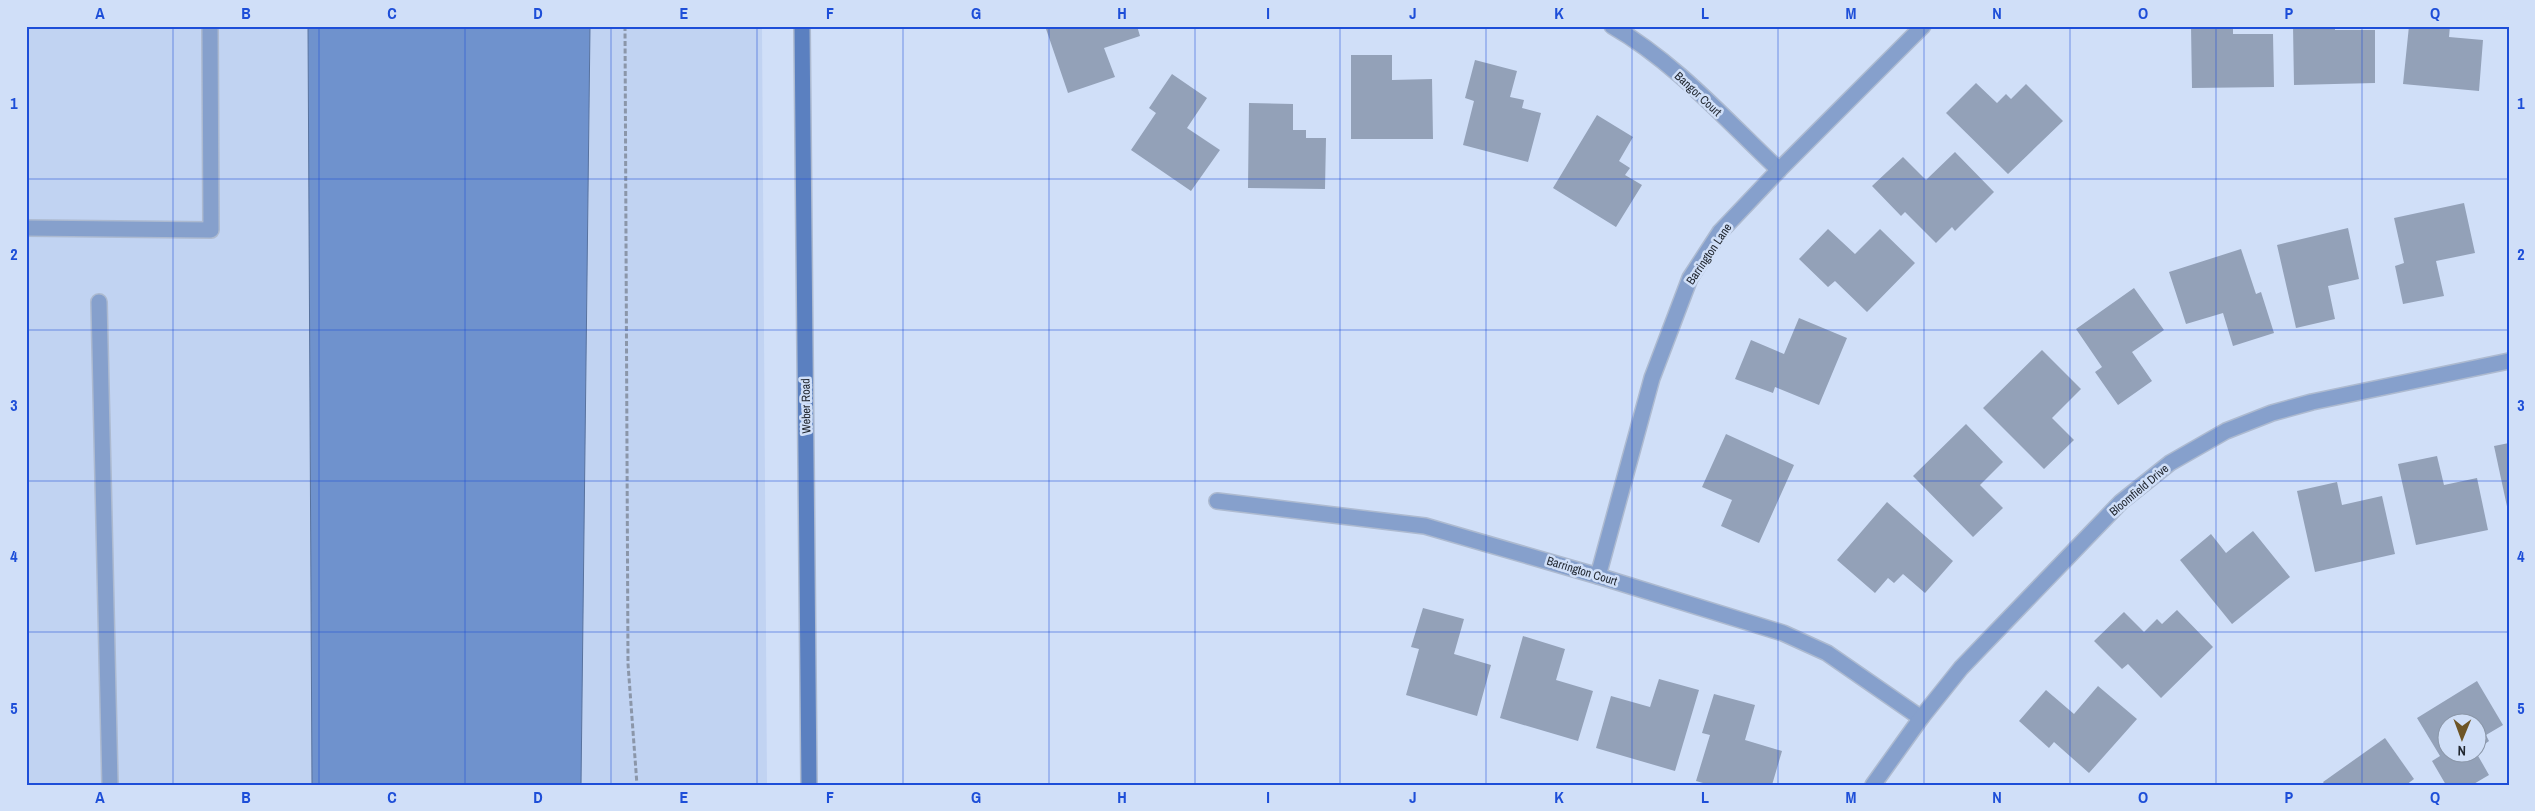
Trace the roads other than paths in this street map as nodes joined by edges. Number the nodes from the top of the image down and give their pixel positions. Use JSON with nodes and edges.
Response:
{"nodes":[{"id":1,"x":210,"y":26,"type":"edge"},
{"id":2,"x":802,"y":26,"type":"edge"},
{"id":3,"x":1612,"y":26,"type":"edge"},
{"id":4,"x":1923,"y":26,"type":"edge"},
{"id":5,"x":1778,"y":170,"type":"junction"},
{"id":6,"x":26,"y":228,"type":"edge"},
{"id":7,"x":99,"y":302,"type":"dead end"},
{"id":8,"x":2509,"y":360,"type":"edge"},
{"id":9,"x":1217,"y":501,"type":"dead end"},
{"id":10,"x":1598,"y":576,"type":"junction"},
{"id":11,"x":1921,"y":718,"type":"junction"},
{"id":12,"x":110,"y":785,"type":"edge"},
{"id":13,"x":810,"y":785,"type":"edge"},
{"id":14,"x":1873,"y":785,"type":"edge"}],
"edges":[{"from":1,"to":6,"type":"street"},
{"from":2,"to":13,"type":"main road","name":"Weber Road"},
{"from":3,"to":5,"type":"street","name":"Bangor Court"},
{"from":4,"to":5,"type":"street","name":"Barrington Lane"},
{"from":5,"to":10,"type":"street","name":"Barrington Lane"},
{"from":7,"to":12,"type":"street"},
{"from":8,"to":11,"type":"street","name":"Bloomfield Drive"},
{"from":9,"to":10,"type":"street","name":"Barrington Court"},
{"from":10,"to":11,"type":"street","name":"Barrington Court"},
{"from":11,"to":14,"type":"street","name":"Bloomfield Drive"}]}
